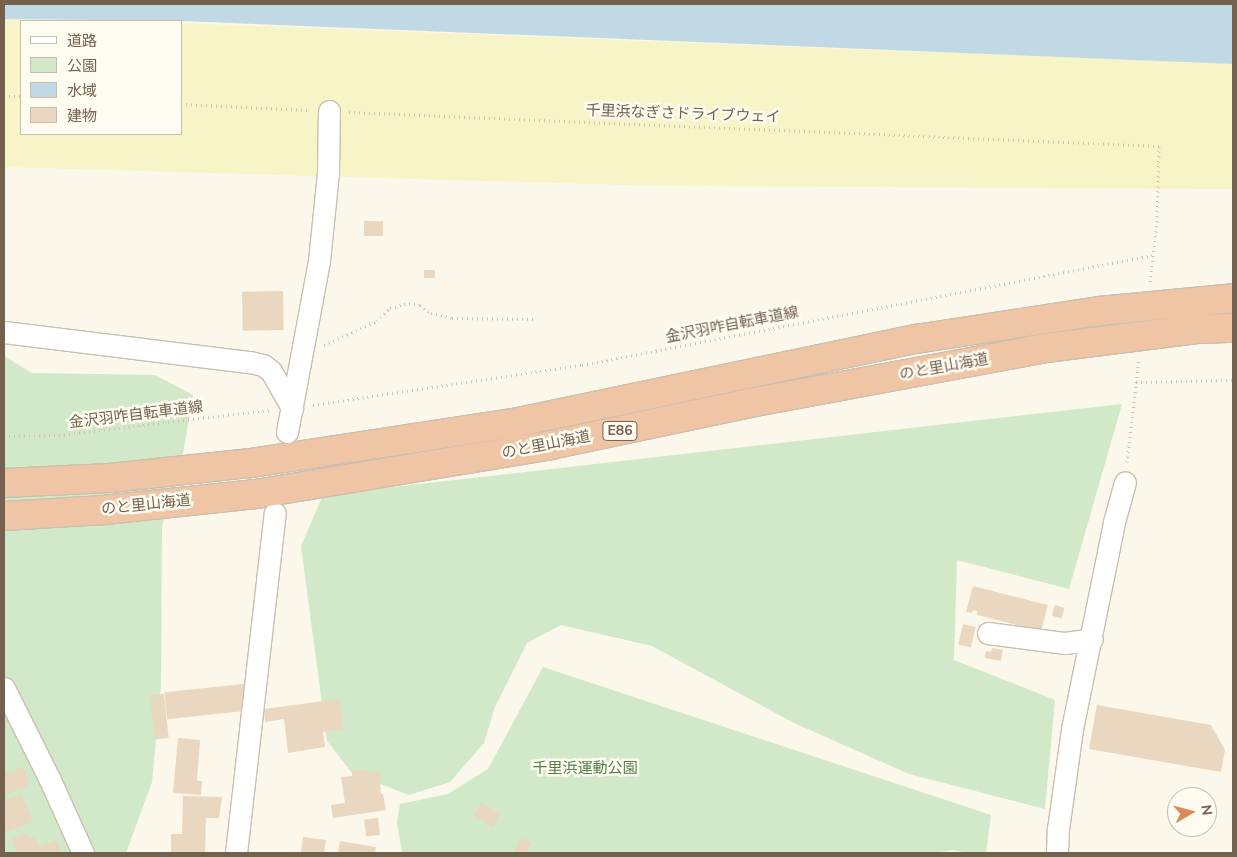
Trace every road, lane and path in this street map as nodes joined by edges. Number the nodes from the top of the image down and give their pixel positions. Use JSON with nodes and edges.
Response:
{"nodes":[{"id":1,"x":4,"y":96,"type":"edge"},
{"id":2,"x":20,"y":96,"type":"edge"},
{"id":3,"x":182,"y":104,"type":"edge"},
{"id":4,"x":329,"y":111,"type":"junction"},
{"id":5,"x":1154,"y":255,"type":"junction"},
{"id":6,"x":1150,"y":286,"type":"dead end"},
{"id":7,"x":1233,"y":298,"type":"edge"},
{"id":8,"x":534,"y":319,"type":"dead end"},
{"id":9,"x":1233,"y":328,"type":"edge"},
{"id":10,"x":4,"y":332,"type":"edge"},
{"id":11,"x":302,"y":352,"type":"junction"},
{"id":12,"x":1140,"y":355,"type":"dead end"},
{"id":13,"x":1233,"y":380,"type":"edge"},
{"id":14,"x":1136,"y":382,"type":"junction"},
{"id":15,"x":291,"y":408,"type":"junction"},
{"id":16,"x":287,"y":432,"type":"dead end"},
{"id":17,"x":4,"y":436,"type":"edge"},
{"id":18,"x":1125,"y":482,"type":"joint"},
{"id":19,"x":4,"y":483,"type":"edge"},
{"id":20,"x":275,"y":513,"type":"dead end"},
{"id":21,"x":4,"y":516,"type":"edge"},
{"id":22,"x":988,"y":633,"type":"dead end"},
{"id":23,"x":1092,"y":639,"type":"junction"},
{"id":24,"x":4,"y":688,"type":"edge"},
{"id":25,"x":83,"y":853,"type":"edge"},
{"id":26,"x":236,"y":853,"type":"edge"},
{"id":27,"x":1057,"y":853,"type":"edge"}],
"edges":[{"from":1,"to":2,"type":"path"},
{"from":3,"to":4,"type":"path","name":"千里浜なぎさドライブウェイ"},
{"from":4,"to":5,"type":"path","name":"千里浜なぎさドライブウェイ"},
{"from":4,"to":11,"type":"street"},
{"from":5,"to":6,"type":"path"},
{"from":5,"to":15,"type":"path","name":"金沢羽咋自転車道線"},
{"from":7,"to":19,"type":"highway","name":"のと里山海道","number":"E86"},
{"from":8,"to":11,"type":"path"},
{"from":9,"to":21,"type":"highway","name":"のと里山海道","number":"E86"},
{"from":10,"to":15,"type":"street"},
{"from":11,"to":15,"type":"street"},
{"from":12,"to":14,"type":"path"},
{"from":13,"to":14,"type":"path"},
{"from":14,"to":18,"type":"path"},
{"from":15,"to":16,"type":"street"},
{"from":15,"to":17,"type":"path","name":"金沢羽咋自転車道線"},
{"from":18,"to":23,"type":"street"},
{"from":20,"to":26,"type":"street"},
{"from":22,"to":23,"type":"street"},
{"from":23,"to":27,"type":"street"},
{"from":24,"to":25,"type":"street"}]}
